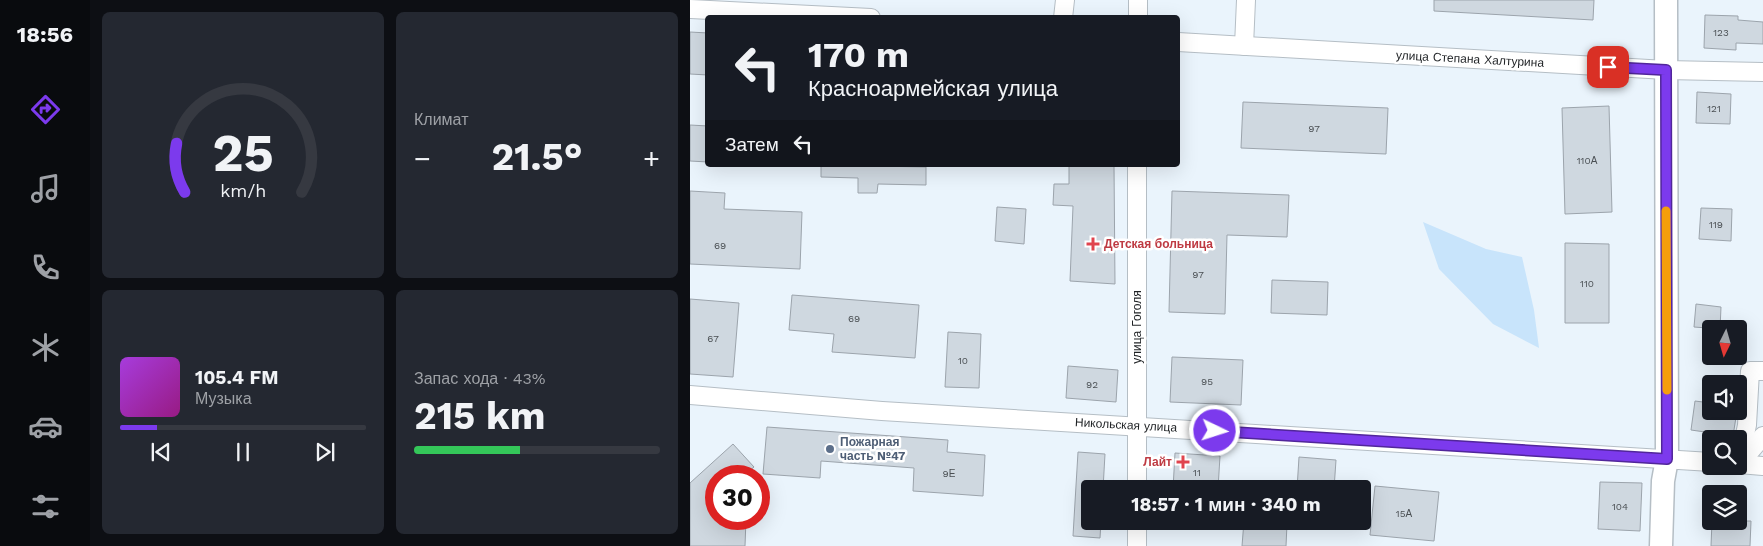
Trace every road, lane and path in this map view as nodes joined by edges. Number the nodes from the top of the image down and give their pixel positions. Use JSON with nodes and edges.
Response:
{"nodes":[{"id":1,"x":1065,"y":0,"type":"edge"},
{"id":2,"x":1138,"y":0,"type":"edge"},
{"id":3,"x":1246,"y":0,"type":"edge"},
{"id":4,"x":1666,"y":0,"type":"edge"},
{"id":5,"x":842,"y":8,"type":"edge"},
{"id":6,"x":690,"y":9,"type":"edge"},
{"id":7,"x":862,"y":15,"type":"edge"},
{"id":8,"x":1063,"y":15,"type":"edge"},
{"id":9,"x":1138,"y":15,"type":"edge"},
{"id":10,"x":1180,"y":42,"type":"edge"},
{"id":11,"x":1244,"y":46,"type":"junction"},
{"id":12,"x":1666,"y":70,"type":"junction"},
{"id":13,"x":1763,"y":72,"type":"edge"},
{"id":14,"x":1137,"y":167,"type":"edge"},
{"id":15,"x":1763,"y":371,"type":"edge"},
{"id":16,"x":690,"y":395,"type":"edge"},
{"id":17,"x":1137,"y":426,"type":"junction"},
{"id":18,"x":1746,"y":430,"type":"edge"},
{"id":19,"x":1763,"y":436,"type":"edge"},
{"id":20,"x":1747,"y":455,"type":"edge"},
{"id":21,"x":1667,"y":459,"type":"junction"},
{"id":22,"x":1702,"y":461,"type":"edge"},
{"id":23,"x":1747,"y":465,"type":"edge"},
{"id":24,"x":1763,"y":466,"type":"edge"},
{"id":25,"x":1137,"y":480,"type":"edge"},
{"id":26,"x":1137,"y":530,"type":"edge"},
{"id":27,"x":1136,"y":546,"type":"edge"},
{"id":28,"x":1661,"y":546,"type":"edge"}],
"edges":[{"from":1,"to":8,"type":"street"},
{"from":2,"to":9,"type":"street"},
{"from":3,"to":11,"type":"street"},
{"from":4,"to":12,"type":"main road"},
{"from":5,"to":6,"type":"street"},
{"from":5,"to":7,"type":"street"},
{"from":10,"to":11,"type":"street","name":"улица Степана Халтурина"},
{"from":11,"to":12,"type":"street","name":"улица Степана Халтурина"},
{"from":12,"to":13,"type":"street","name":"улица Степана Халтурина"},
{"from":12,"to":21,"type":"main road"},
{"from":14,"to":17,"type":"street","name":"улица Гоголя"},
{"from":15,"to":18,"type":"street"},
{"from":16,"to":17,"type":"street","name":"Никольская улица"},
{"from":17,"to":21,"type":"street","name":"Никольская улица"},
{"from":17,"to":25,"type":"street","name":"улица Гоголя"},
{"from":19,"to":20,"type":"street"},
{"from":21,"to":22,"type":"street","name":"Никольская улица"},
{"from":21,"to":28,"type":"main road"},
{"from":23,"to":24,"type":"street"},
{"from":26,"to":27,"type":"street"}]}
